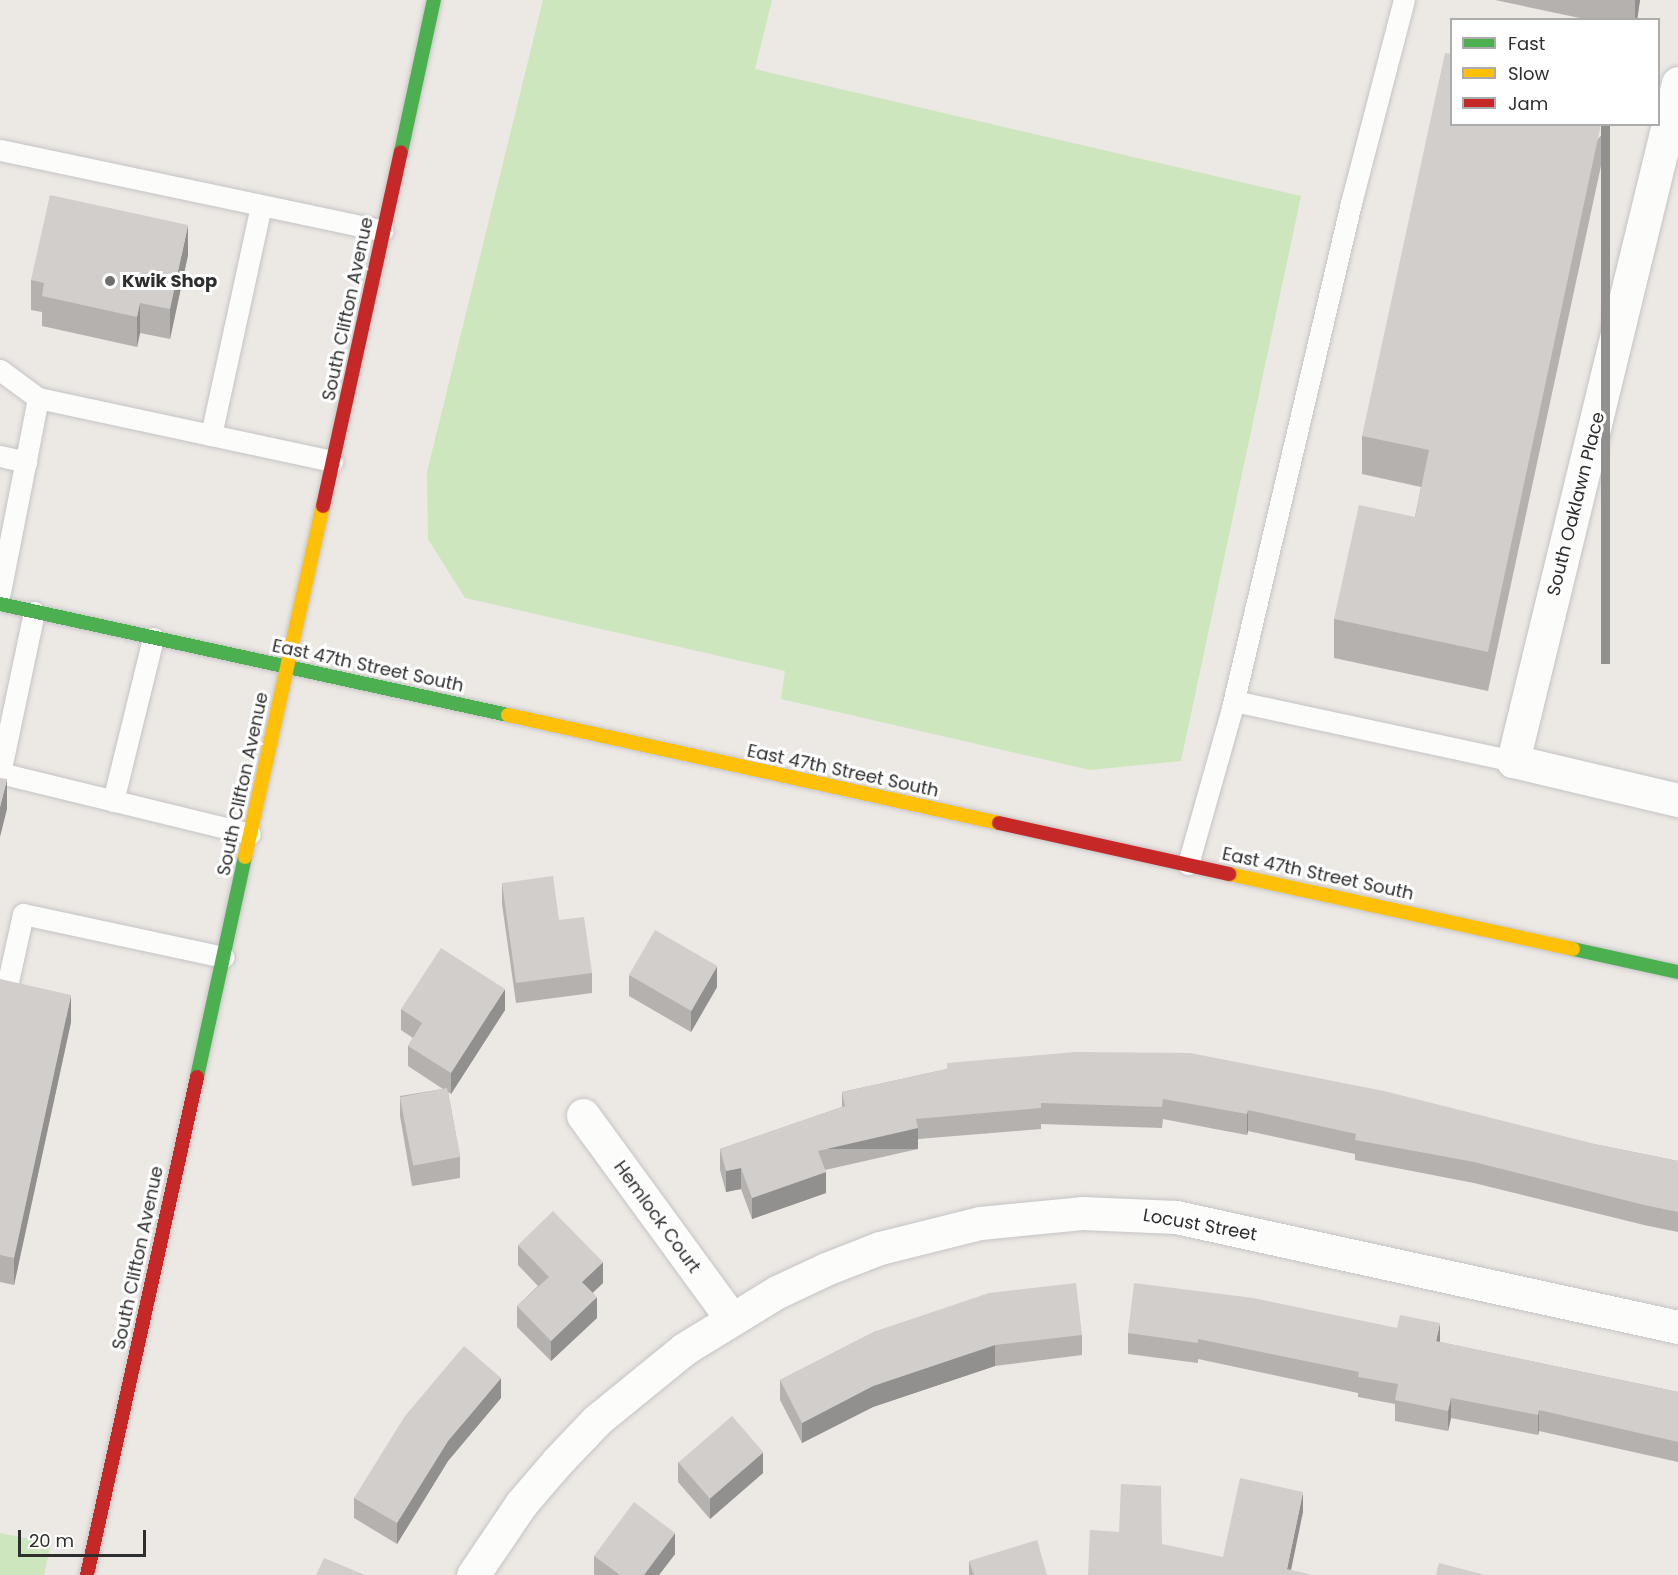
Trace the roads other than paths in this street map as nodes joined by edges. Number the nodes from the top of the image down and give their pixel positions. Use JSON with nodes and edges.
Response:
{"nodes":[{"id":1,"x":434,"y":0,"type":"edge"},
{"id":2,"x":1404,"y":0,"type":"edge"},
{"id":3,"x":1678,"y":83,"type":"edge"},
{"id":4,"x":0,"y":150,"type":"edge"},
{"id":5,"x":261,"y":207,"type":"junction"},
{"id":6,"x":383,"y":231,"type":"junction"},
{"id":7,"x":0,"y":370,"type":"edge"},
{"id":8,"x":38,"y":398,"type":"junction"},
{"id":9,"x":212,"y":435,"type":"junction"},
{"id":10,"x":0,"y":456,"type":"edge"},
{"id":11,"x":332,"y":461,"type":"junction"},
{"id":12,"x":26,"y":462,"type":"junction"},
{"id":13,"x":0,"y":592,"type":"edge"},
{"id":14,"x":0,"y":604,"type":"edge"},
{"id":15,"x":34,"y":612,"type":"junction"},
{"id":16,"x":153,"y":638,"type":"junction"},
{"id":17,"x":287,"y":667,"type":"junction"},
{"id":18,"x":1234,"y":701,"type":"junction"},
{"id":19,"x":1513,"y":761,"type":"junction"},
{"id":20,"x":1678,"y":800,"type":"edge"},
{"id":21,"x":113,"y":801,"type":"junction"},
{"id":22,"x":250,"y":834,"type":"junction"},
{"id":23,"x":1188,"y":864,"type":"junction"},
{"id":24,"x":223,"y":957,"type":"junction"},
{"id":25,"x":1678,"y":972,"type":"edge"},
{"id":26,"x":7,"y":986,"type":"edge"},
{"id":27,"x":583,"y":1115,"type":"dead end"},
{"id":28,"x":731,"y":1318,"type":"junction"},
{"id":29,"x":1678,"y":1327,"type":"edge"},
{"id":30,"x":87,"y":1575,"type":"edge"},
{"id":31,"x":473,"y":1575,"type":"edge"}],
"edges":[{"from":1,"to":6,"type":"main road","name":"South Clifton Avenue"},
{"from":2,"to":18,"type":"lane"},
{"from":3,"to":19,"type":"street","name":"South Oaklawn Place"},
{"from":4,"to":5,"type":"lane"},
{"from":5,"to":6,"type":"lane"},
{"from":5,"to":9,"type":"lane"},
{"from":6,"to":11,"type":"main road","name":"South Clifton Avenue"},
{"from":7,"to":8,"type":"lane"},
{"from":8,"to":9,"type":"lane"},
{"from":8,"to":12,"type":"lane"},
{"from":9,"to":11,"type":"lane"},
{"from":10,"to":12,"type":"lane"},
{"from":11,"to":17,"type":"main road","name":"South Clifton Avenue"},
{"from":12,"to":13,"type":"lane"},
{"from":14,"to":15,"type":"main road","name":"East 47th Street South"},
{"from":15,"to":16,"type":"main road","name":"East 47th Street South"},
{"from":15,"to":21,"type":"lane"},
{"from":16,"to":17,"type":"main road","name":"East 47th Street South"},
{"from":16,"to":21,"type":"lane"},
{"from":17,"to":22,"type":"main road","name":"South Clifton Avenue"},
{"from":17,"to":23,"type":"main road","name":"East 47th Street South"},
{"from":18,"to":19,"type":"lane"},
{"from":18,"to":23,"type":"lane"},
{"from":19,"to":20,"type":"street"},
{"from":21,"to":22,"type":"lane"},
{"from":22,"to":24,"type":"main road","name":"South Clifton Avenue"},
{"from":23,"to":25,"type":"main road","name":"East 47th Street South"},
{"from":24,"to":26,"type":"lane"},
{"from":24,"to":30,"type":"main road","name":"South Clifton Avenue"},
{"from":27,"to":28,"type":"street","name":"Hemlock Court"},
{"from":28,"to":29,"type":"street","name":"Locust Street"},
{"from":28,"to":31,"type":"street","name":"Locust Street"}]}
